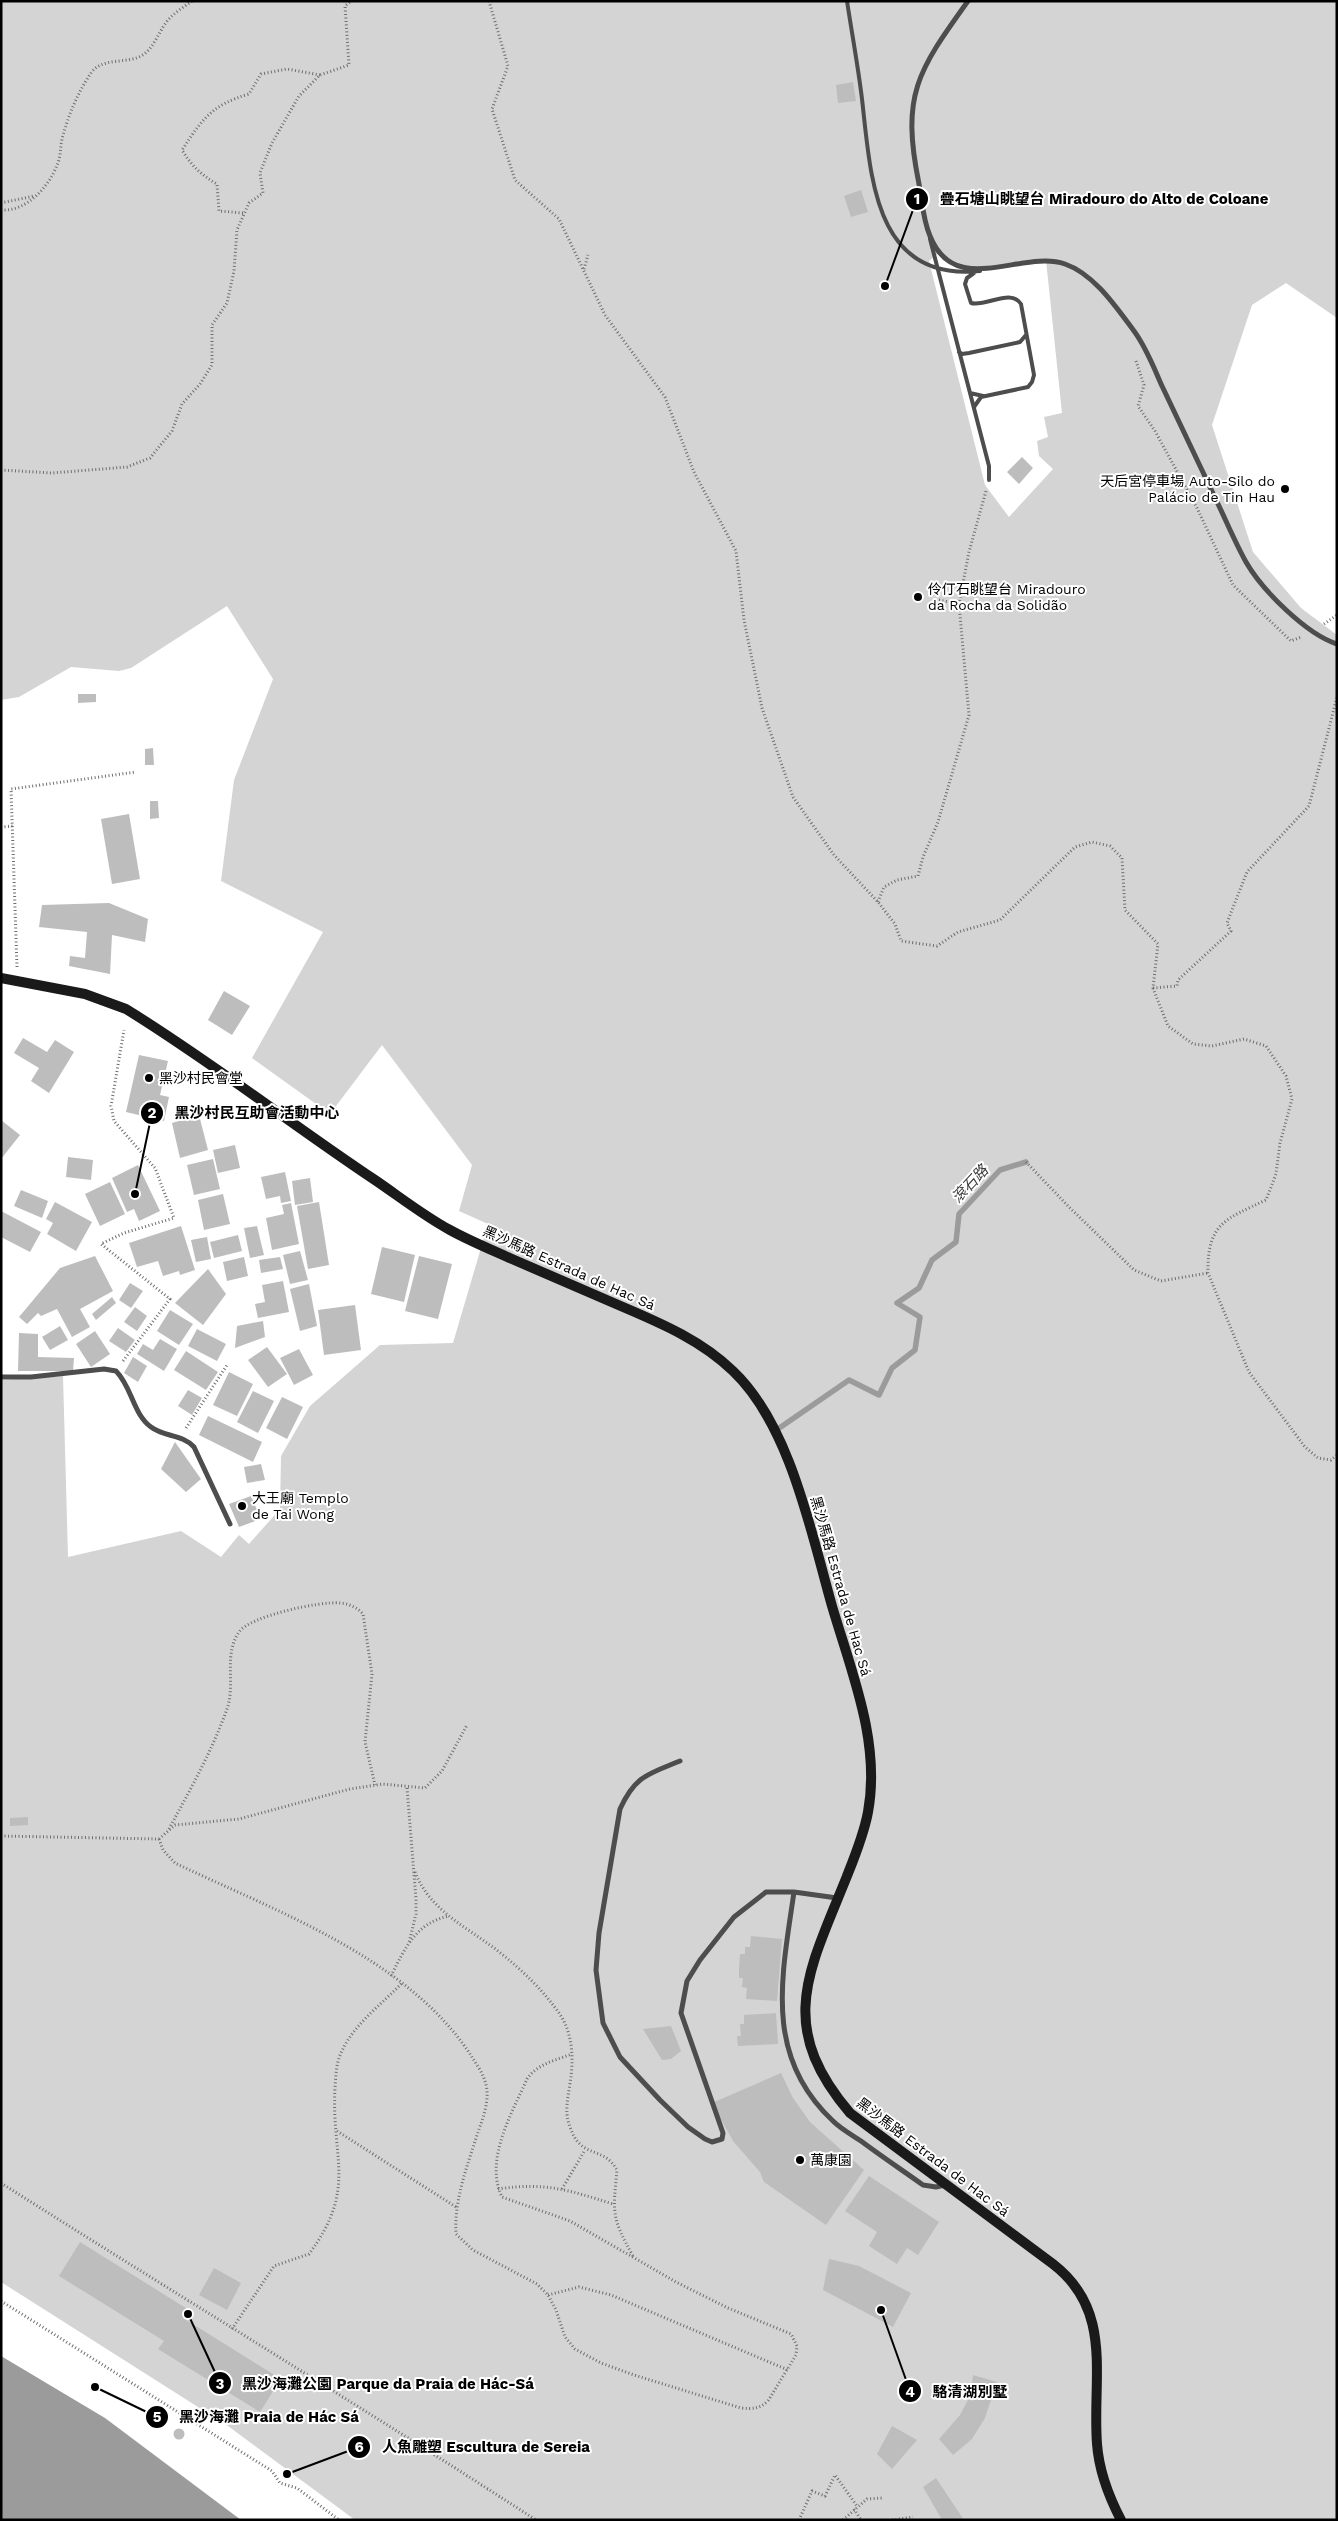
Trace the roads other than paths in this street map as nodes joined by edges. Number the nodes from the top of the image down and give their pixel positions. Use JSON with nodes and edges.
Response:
{"nodes":[{"id":1,"x":847,"y":1,"type":"edge"},
{"id":2,"x":968,"y":1,"type":"edge"},
{"id":3,"x":930,"y":237,"type":"junction"},
{"id":4,"x":937,"y":269,"type":"junction"},
{"id":5,"x":988,"y":270,"type":"junction"},
{"id":6,"x":979,"y":271,"type":"junction"},
{"id":7,"x":1027,"y":333,"type":"junction"},
{"id":8,"x":959,"y":352,"type":"junction"},
{"id":9,"x":970,"y":393,"type":"junction"},
{"id":10,"x":986,"y":396,"type":"junction"},
{"id":11,"x":974,"y":407,"type":"junction"},
{"id":12,"x":989,"y":480,"type":"road end"},
{"id":13,"x":1337,"y":644,"type":"edge"},
{"id":14,"x":1,"y":978,"type":"edge"},
{"id":15,"x":1,"y":1377,"type":"edge"},
{"id":16,"x":230,"y":1524,"type":"dead end"},
{"id":17,"x":680,"y":1761,"type":"dead end"},
{"id":18,"x":794,"y":1892,"type":"junction"},
{"id":19,"x":838,"y":1898,"type":"junction"},
{"id":20,"x":945,"y":2184,"type":"junction"},
{"id":21,"x":1121,"y":2520,"type":"edge"}],
"edges":[{"from":1,"to":4,"type":"lane"},
{"from":2,"to":3,"type":"street"},
{"from":3,"to":4,"type":"lane"},
{"from":3,"to":5,"type":"street"},
{"from":4,"to":6,"type":"lane"},
{"from":4,"to":8,"type":"lane"},
{"from":5,"to":6,"type":"lane"},
{"from":5,"to":13,"type":"street"},
{"from":6,"to":7,"type":"lane"},
{"from":7,"to":8,"type":"lane"},
{"from":7,"to":10,"type":"lane"},
{"from":8,"to":9,"type":"lane"},
{"from":9,"to":10,"type":"lane"},
{"from":9,"to":11,"type":"lane"},
{"from":10,"to":11,"type":"lane"},
{"from":11,"to":12,"type":"lane"},
{"from":14,"to":19,"type":"main road","name":"黑沙馬路 Estrada de Hac Sá"},
{"from":15,"to":16,"type":"street"},
{"from":17,"to":18,"type":"street"},
{"from":18,"to":19,"type":"street"},
{"from":18,"to":20,"type":"street"},
{"from":19,"to":20,"type":"main road","name":"黑沙馬路 Estrada de Hac Sá"},
{"from":20,"to":21,"type":"main road","name":"黑沙馬路 Estrada de Hac Sá"}]}
